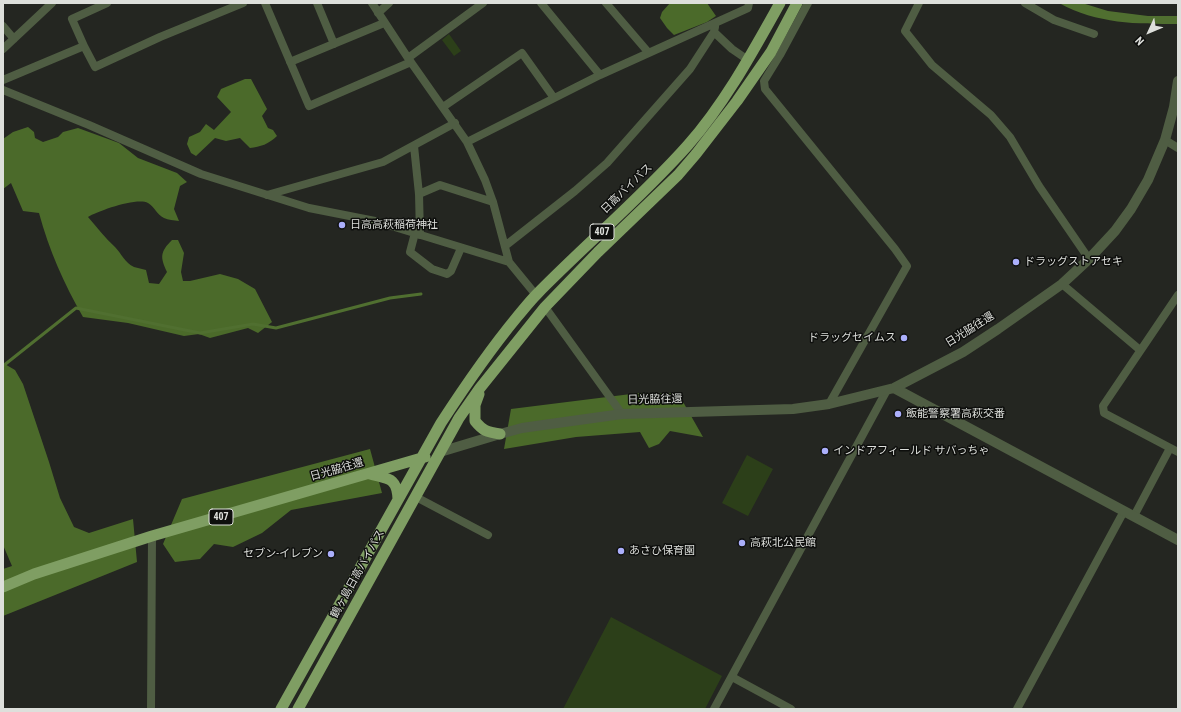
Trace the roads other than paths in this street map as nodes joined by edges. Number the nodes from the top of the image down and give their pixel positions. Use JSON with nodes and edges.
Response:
{"nodes":[{"id":1,"x":52,"y":3,"type":"edge"},
{"id":2,"x":107,"y":3,"type":"edge"},
{"id":3,"x":243,"y":3,"type":"edge"},
{"id":4,"x":265,"y":3,"type":"edge"},
{"id":5,"x":317,"y":3,"type":"edge"},
{"id":6,"x":372,"y":3,"type":"edge"},
{"id":7,"x":389,"y":3,"type":"edge"},
{"id":8,"x":483,"y":3,"type":"edge"},
{"id":9,"x":541,"y":3,"type":"edge"},
{"id":10,"x":606,"y":3,"type":"edge"},
{"id":11,"x":749,"y":3,"type":"edge"},
{"id":12,"x":780,"y":3,"type":"edge"},
{"id":13,"x":797,"y":3,"type":"edge"},
{"id":14,"x":808,"y":3,"type":"edge"},
{"id":15,"x":919,"y":3,"type":"edge"},
{"id":16,"x":1025,"y":3,"type":"edge"},
{"id":17,"x":378,"y":13,"type":"junction"},
{"id":18,"x":718,"y":21,"type":"junction"},
{"id":19,"x":384,"y":23,"type":"junction"},
{"id":20,"x":3,"y":26,"type":"edge"},
{"id":21,"x":714,"y":32,"type":"junction"},
{"id":22,"x":1094,"y":34,"type":"dead end"},
{"id":23,"x":14,"y":38,"type":"junction"},
{"id":24,"x":334,"y":44,"type":"junction"},
{"id":25,"x":84,"y":46,"type":"junction"},
{"id":26,"x":3,"y":49,"type":"edge"},
{"id":27,"x":648,"y":52,"type":"junction"},
{"id":28,"x":410,"y":60,"type":"junction"},
{"id":29,"x":748,"y":60,"type":"junction"},
{"id":30,"x":290,"y":62,"type":"junction"},
{"id":31,"x":600,"y":75,"type":"junction"},
{"id":32,"x":3,"y":80,"type":"edge"},
{"id":33,"x":1178,"y":81,"type":"edge"},
{"id":34,"x":3,"y":90,"type":"edge"},
{"id":35,"x":554,"y":98,"type":"junction"},
{"id":36,"x":443,"y":107,"type":"junction"},
{"id":37,"x":455,"y":123,"type":"junction"},
{"id":38,"x":1166,"y":140,"type":"junction"},
{"id":39,"x":467,"y":142,"type":"junction"},
{"id":40,"x":414,"y":146,"type":"junction"},
{"id":41,"x":1178,"y":148,"type":"edge"},
{"id":42,"x":419,"y":194,"type":"junction"},
{"id":43,"x":266,"y":195,"type":"junction"},
{"id":44,"x":493,"y":202,"type":"junction"},
{"id":45,"x":417,"y":234,"type":"junction"},
{"id":46,"x":505,"y":246,"type":"junction"},
{"id":47,"x":461,"y":248,"type":"junction"},
{"id":48,"x":1089,"y":259,"type":"junction"},
{"id":49,"x":509,"y":262,"type":"junction"},
{"id":50,"x":1062,"y":284,"type":"junction"},
{"id":51,"x":536,"y":295,"type":"junction"},
{"id":52,"x":1178,"y":295,"type":"edge"},
{"id":53,"x":545,"y":307,"type":"junction"},
{"id":54,"x":1140,"y":350,"type":"junction"},
{"id":55,"x":480,"y":388,"type":"junction"},
{"id":56,"x":891,"y":389,"type":"junction"},
{"id":57,"x":829,"y":404,"type":"junction"},
{"id":58,"x":622,"y":414,"type":"junction"},
{"id":59,"x":500,"y":434,"type":"junction"},
{"id":60,"x":1170,"y":448,"type":"junction"},
{"id":61,"x":440,"y":452,"type":"junction"},
{"id":62,"x":1178,"y":452,"type":"edge"},
{"id":63,"x":421,"y":458,"type":"junction"},
{"id":64,"x":370,"y":474,"type":"junction"},
{"id":65,"x":416,"y":497,"type":"junction"},
{"id":66,"x":398,"y":499,"type":"junction"},
{"id":67,"x":1124,"y":511,"type":"junction"},
{"id":68,"x":1134,"y":516,"type":"junction"},
{"id":69,"x":488,"y":535,"type":"dead end"},
{"id":70,"x":152,"y":536,"type":"junction"},
{"id":71,"x":1178,"y":540,"type":"edge"},
{"id":72,"x":3,"y":587,"type":"edge"},
{"id":73,"x":732,"y":677,"type":"junction"},
{"id":74,"x":151,"y":709,"type":"edge"},
{"id":75,"x":281,"y":709,"type":"edge"},
{"id":76,"x":298,"y":709,"type":"edge"},
{"id":77,"x":714,"y":709,"type":"edge"},
{"id":78,"x":791,"y":709,"type":"edge"},
{"id":79,"x":1017,"y":709,"type":"edge"}],
"edges":[{"from":1,"to":23,"type":"street"},
{"from":2,"to":25,"type":"street"},
{"from":3,"to":25,"type":"street"},
{"from":4,"to":30,"type":"street"},
{"from":5,"to":24,"type":"street"},
{"from":6,"to":17,"type":"street"},
{"from":7,"to":17,"type":"street"},
{"from":8,"to":28,"type":"street"},
{"from":9,"to":31,"type":"street"},
{"from":10,"to":27,"type":"street"},
{"from":11,"to":18,"type":"street"},
{"from":12,"to":29,"type":"highway","name":"日高バイパス","number":"407"},
{"from":13,"to":53,"type":"highway","number":"407"},
{"from":14,"to":57,"type":"street"},
{"from":15,"to":48,"type":"street"},
{"from":16,"to":22,"type":"street"},
{"from":17,"to":19,"type":"street"},
{"from":18,"to":21,"type":"street"},
{"from":18,"to":27,"type":"street"},
{"from":19,"to":24,"type":"street"},
{"from":19,"to":28,"type":"street"},
{"from":20,"to":23,"type":"street"},
{"from":21,"to":29,"type":"street"},
{"from":21,"to":46,"type":"street"},
{"from":23,"to":26,"type":"street"},
{"from":24,"to":30,"type":"street"},
{"from":25,"to":32,"type":"street"},
{"from":27,"to":31,"type":"street"},
{"from":28,"to":30,"type":"street"},
{"from":28,"to":36,"type":"street"},
{"from":29,"to":51,"type":"highway","name":"日高バイパス","number":"407"},
{"from":31,"to":35,"type":"street"},
{"from":33,"to":38,"type":"street","name":"日光脇往還"},
{"from":34,"to":43,"type":"street"},
{"from":35,"to":36,"type":"street"},
{"from":35,"to":39,"type":"street"},
{"from":36,"to":37,"type":"street"},
{"from":37,"to":39,"type":"street"},
{"from":37,"to":40,"type":"street"},
{"from":38,"to":41,"type":"street"},
{"from":38,"to":48,"type":"street","name":"日光脇往還"},
{"from":39,"to":44,"type":"street"},
{"from":40,"to":42,"type":"street"},
{"from":40,"to":43,"type":"street"},
{"from":42,"to":44,"type":"street"},
{"from":42,"to":45,"type":"street"},
{"from":43,"to":45,"type":"street"},
{"from":44,"to":46,"type":"street"},
{"from":45,"to":47,"type":"street"},
{"from":45,"to":47,"type":"street"},
{"from":46,"to":49,"type":"street"},
{"from":47,"to":49,"type":"street"},
{"from":48,"to":50,"type":"street","name":"日光脇往還"},
{"from":49,"to":51,"type":"street"},
{"from":50,"to":54,"type":"street"},
{"from":50,"to":56,"type":"street","name":"日光脇往還"},
{"from":51,"to":63,"type":"highway","name":"日高バイパス","number":"407"},
{"from":52,"to":54,"type":"street"},
{"from":53,"to":55,"type":"highway","number":"407"},
{"from":53,"to":58,"type":"street"},
{"from":54,"to":60,"type":"street"},
{"from":55,"to":59,"type":"highway"},
{"from":55,"to":61,"type":"highway","number":"407"},
{"from":56,"to":57,"type":"street","name":"日光脇往還"},
{"from":56,"to":67,"type":"street"},
{"from":56,"to":73,"type":"street"},
{"from":57,"to":58,"type":"street","name":"日光脇往還"},
{"from":58,"to":59,"type":"street","name":"日光脇往還"},
{"from":59,"to":61,"type":"street","name":"日光脇往還"},
{"from":60,"to":62,"type":"street"},
{"from":60,"to":68,"type":"street"},
{"from":61,"to":63,"type":"highway","name":"日光脇往還","number":"407"},
{"from":61,"to":65,"type":"highway","name":"鶴ヶ島日高バイパス","number":"407"},
{"from":63,"to":64,"type":"highway","name":"日光脇往還","number":"407"},
{"from":63,"to":66,"type":"highway","name":"鶴ヶ島日高バイパス","number":"407"},
{"from":64,"to":66,"type":"highway"},
{"from":64,"to":70,"type":"highway","name":"日光脇往還","number":"407"},
{"from":65,"to":69,"type":"street"},
{"from":65,"to":76,"type":"highway","name":"鶴ヶ島日高バイパス","number":"407"},
{"from":66,"to":75,"type":"highway","name":"鶴ヶ島日高バイパス","number":"407"},
{"from":67,"to":68,"type":"street"},
{"from":67,"to":79,"type":"street"},
{"from":68,"to":71,"type":"street"},
{"from":70,"to":72,"type":"highway","name":"日光脇往還","number":"407"},
{"from":70,"to":74,"type":"street"},
{"from":73,"to":77,"type":"street"},
{"from":73,"to":78,"type":"street"}]}
